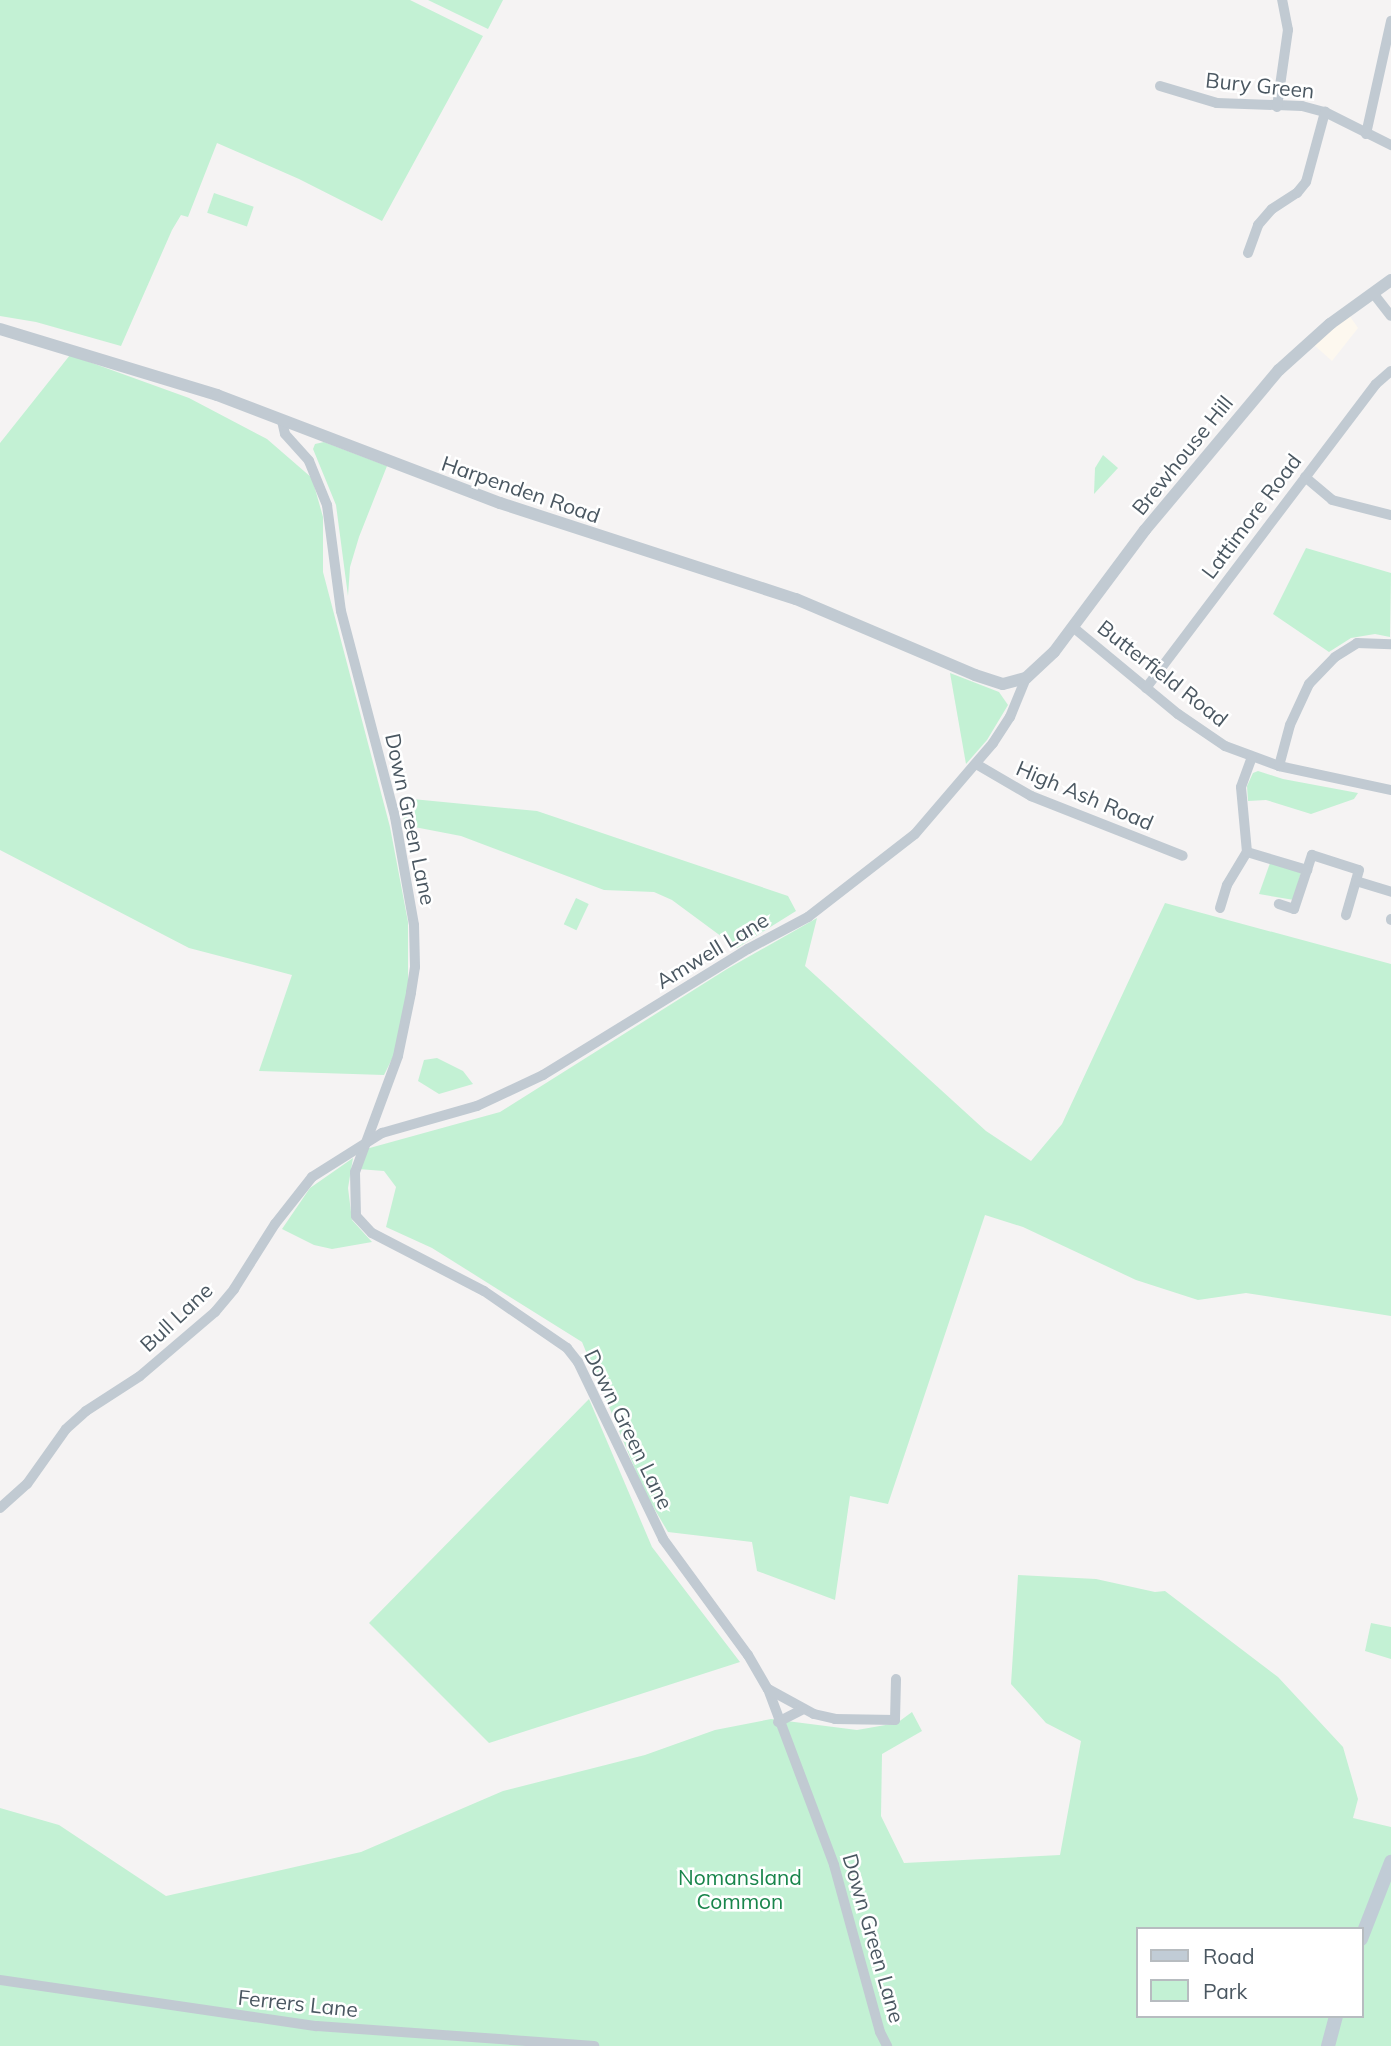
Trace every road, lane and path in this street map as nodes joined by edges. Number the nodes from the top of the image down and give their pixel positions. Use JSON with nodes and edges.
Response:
{"nodes":[{"id":1,"x":1282,"y":0,"type":"edge"},
{"id":2,"x":1391,"y":21,"type":"edge"},
{"id":3,"x":1160,"y":86,"type":"dead end"},
{"id":4,"x":1277,"y":107,"type":"junction"},
{"id":5,"x":1325,"y":112,"type":"junction"},
{"id":6,"x":1366,"y":134,"type":"junction"},
{"id":7,"x":1391,"y":145,"type":"edge"},
{"id":8,"x":1248,"y":253,"type":"dead end"},
{"id":9,"x":1391,"y":280,"type":"edge"},
{"id":10,"x":1373,"y":293,"type":"junction"},
{"id":11,"x":1391,"y":316,"type":"edge"},
{"id":12,"x":0,"y":329,"type":"edge"},
{"id":13,"x":1391,"y":372,"type":"edge"},
{"id":14,"x":282,"y":421,"type":"junction"},
{"id":15,"x":1305,"y":477,"type":"junction"},
{"id":16,"x":1391,"y":514,"type":"edge"},
{"id":17,"x":1074,"y":628,"type":"junction"},
{"id":18,"x":1391,"y":645,"type":"edge"},
{"id":19,"x":1027,"y":678,"type":"junction"},
{"id":20,"x":1003,"y":684,"type":"junction"},
{"id":21,"x":1146,"y":688,"type":"junction"},
{"id":22,"x":1017,"y":703,"type":"junction"},
{"id":23,"x":1252,"y":757,"type":"junction"},
{"id":24,"x":976,"y":764,"type":"junction"},
{"id":25,"x":1279,"y":766,"type":"junction"},
{"id":26,"x":1391,"y":790,"type":"edge"},
{"id":27,"x":1247,"y":852,"type":"junction"},
{"id":28,"x":1183,"y":856,"type":"dead end"},
{"id":29,"x":1307,"y":870,"type":"junction"},
{"id":30,"x":1356,"y":881,"type":"junction"},
{"id":31,"x":1391,"y":892,"type":"edge"},
{"id":32,"x":1279,"y":904,"type":"dead end"},
{"id":33,"x":1220,"y":908,"type":"dead end"},
{"id":34,"x":1346,"y":915,"type":"dead end"},
{"id":35,"x":364,"y":1142,"type":"junction"},
{"id":36,"x":0,"y":1508,"type":"edge"},
{"id":37,"x":895,"y":1679,"type":"dead end"},
{"id":38,"x":768,"y":1689,"type":"junction"},
{"id":39,"x":803,"y":1709,"type":"junction"},
{"id":40,"x":778,"y":1722,"type":"junction"},
{"id":41,"x":1391,"y":1862,"type":"edge"},
{"id":42,"x":1363,"y":1934,"type":"edge"},
{"id":43,"x":0,"y":1980,"type":"edge"},
{"id":44,"x":1335,"y":2018,"type":"edge"},
{"id":45,"x":594,"y":2046,"type":"edge"},
{"id":46,"x":887,"y":2046,"type":"edge"},
{"id":47,"x":1328,"y":2046,"type":"edge"}],
"edges":[{"from":1,"to":4,"type":"street"},
{"from":2,"to":6,"type":"street"},
{"from":3,"to":4,"type":"street","name":"Bury Green"},
{"from":4,"to":5,"type":"street","name":"Bury Green"},
{"from":5,"to":6,"type":"street","name":"Bury Green"},
{"from":5,"to":8,"type":"street"},
{"from":6,"to":7,"type":"street","name":"Bury Green"},
{"from":9,"to":10,"type":"street","name":"Brewhouse Hill"},
{"from":10,"to":11,"type":"street"},
{"from":10,"to":17,"type":"street","name":"Brewhouse Hill"},
{"from":12,"to":14,"type":"street","name":"Harpenden Road"},
{"from":13,"to":15,"type":"street","name":"Lattimore Road"},
{"from":14,"to":20,"type":"street","name":"Harpenden Road"},
{"from":14,"to":35,"type":"street","name":"Down Green Lane"},
{"from":15,"to":16,"type":"street"},
{"from":15,"to":21,"type":"street","name":"Lattimore Road"},
{"from":17,"to":19,"type":"street","name":"Brewhouse Hill"},
{"from":17,"to":21,"type":"street","name":"Butterfield Road"},
{"from":18,"to":25,"type":"street"},
{"from":19,"to":20,"type":"street"},
{"from":19,"to":22,"type":"street","name":"Amwell Lane"},
{"from":20,"to":22,"type":"street"},
{"from":21,"to":23,"type":"street","name":"Butterfield Road"},
{"from":22,"to":24,"type":"street","name":"Amwell Lane"},
{"from":23,"to":25,"type":"street","name":"Butterfield Road"},
{"from":23,"to":27,"type":"street"},
{"from":24,"to":28,"type":"street","name":"High Ash Road"},
{"from":24,"to":35,"type":"street","name":"Amwell Lane"},
{"from":25,"to":26,"type":"street","name":"Butterfield Road"},
{"from":27,"to":29,"type":"street"},
{"from":27,"to":33,"type":"street"},
{"from":29,"to":30,"type":"street"},
{"from":29,"to":32,"type":"street"},
{"from":30,"to":31,"type":"street"},
{"from":30,"to":34,"type":"street"},
{"from":35,"to":36,"type":"street","name":"Bull Lane"},
{"from":35,"to":38,"type":"street","name":"Down Green Lane"},
{"from":37,"to":39,"type":"street"},
{"from":38,"to":39,"type":"street"},
{"from":38,"to":40,"type":"street","name":"Down Green Lane"},
{"from":39,"to":40,"type":"street"},
{"from":40,"to":46,"type":"street","name":"Down Green Lane"},
{"from":41,"to":42,"type":"main road"},
{"from":43,"to":45,"type":"street","name":"Ferrers Lane"},
{"from":44,"to":47,"type":"main road"}]}
